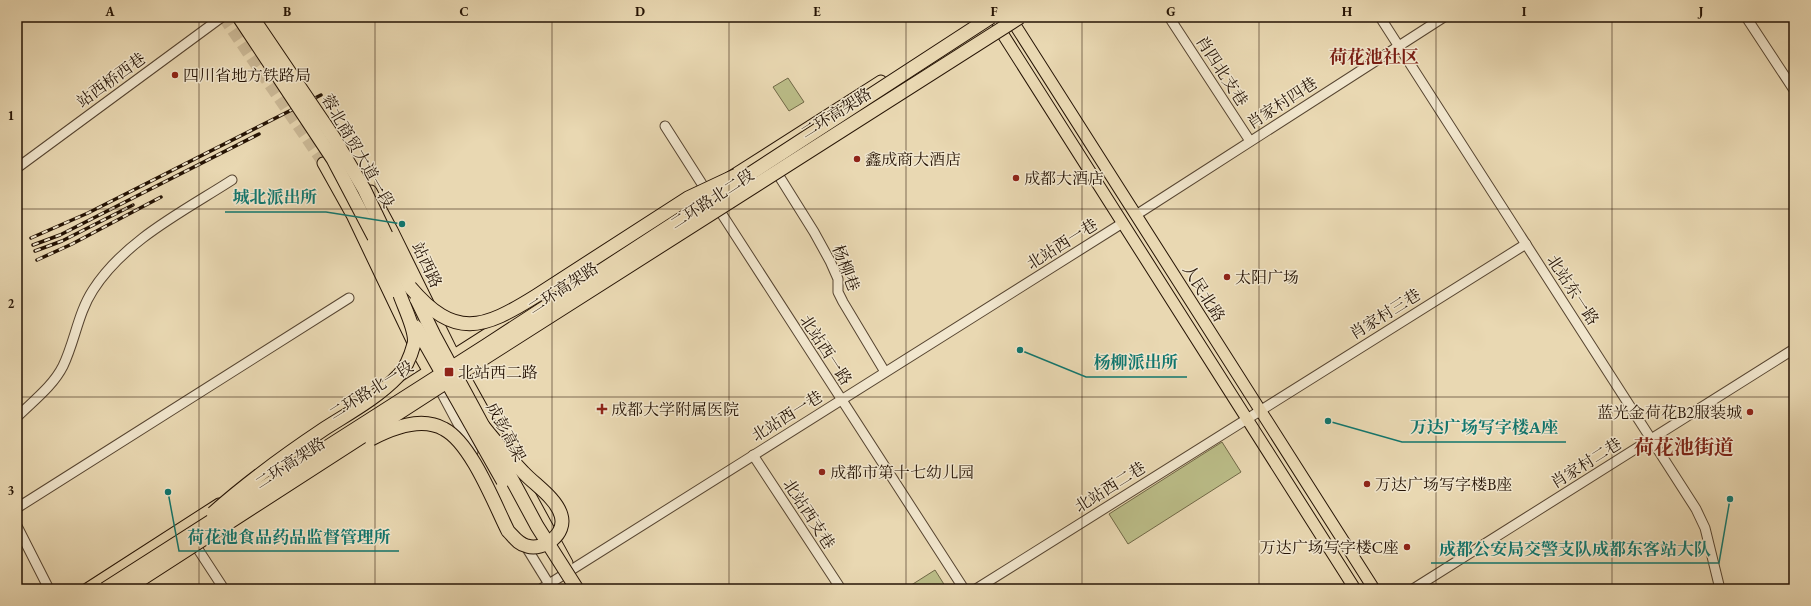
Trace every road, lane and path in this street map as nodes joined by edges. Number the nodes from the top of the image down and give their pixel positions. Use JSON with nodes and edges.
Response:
{"nodes":[{"id":1,"x":222,"y":17,"type":"edge"},
{"id":2,"x":239,"y":17,"type":"edge"},
{"id":3,"x":252,"y":17,"type":"edge"},
{"id":4,"x":982,"y":17,"type":"edge"},
{"id":5,"x":991,"y":17,"type":"edge"},
{"id":6,"x":996,"y":17,"type":"edge"},
{"id":7,"x":1004,"y":17,"type":"edge"},
{"id":8,"x":1027,"y":17,"type":"edge"},
{"id":9,"x":1169,"y":17,"type":"edge"},
{"id":10,"x":1380,"y":17,"type":"edge"},
{"id":11,"x":1444,"y":17,"type":"edge"},
{"id":12,"x":1746,"y":17,"type":"edge"},
{"id":13,"x":1017,"y":21,"type":"edge"},
{"id":14,"x":1002,"y":33,"type":"junction"},
{"id":15,"x":1399,"y":46,"type":"junction"},
{"id":16,"x":1791,"y":82,"type":"edge"},
{"id":17,"x":1794,"y":90,"type":"edge"},
{"id":18,"x":665,"y":126,"type":"dead end"},
{"id":19,"x":1250,"y":142,"type":"junction"},
{"id":20,"x":347,"y":147,"type":"dead end"},
{"id":21,"x":785,"y":152,"type":"junction"},
{"id":22,"x":323,"y":164,"type":"tunnel mouth"},
{"id":23,"x":17,"y":168,"type":"edge"},
{"id":24,"x":779,"y":176,"type":"junction"},
{"id":25,"x":232,"y":180,"type":"dead end"},
{"id":26,"x":707,"y":191,"type":"junction"},
{"id":27,"x":721,"y":213,"type":"junction"},
{"id":28,"x":1136,"y":215,"type":"junction"},
{"id":29,"x":1122,"y":224,"type":"junction"},
{"id":30,"x":1526,"y":244,"type":"junction"},
{"id":31,"x":405,"y":291,"type":"junction"},
{"id":32,"x":349,"y":298,"type":"dead end"},
{"id":33,"x":1794,"y":349,"type":"edge"},
{"id":34,"x":454,"y":356,"type":"junction"},
{"id":35,"x":429,"y":372,"type":"junction"},
{"id":36,"x":885,"y":372,"type":"junction"},
{"id":37,"x":464,"y":376,"type":"junction"},
{"id":38,"x":441,"y":392,"type":"junction"},
{"id":39,"x":840,"y":400,"type":"junction"},
{"id":40,"x":1260,"y":410,"type":"junction"},
{"id":41,"x":17,"y":417,"type":"edge"},
{"id":42,"x":1247,"y":419,"type":"junction"},
{"id":43,"x":483,"y":426,"type":"junction"},
{"id":44,"x":1651,"y":440,"type":"junction"},
{"id":45,"x":753,"y":455,"type":"junction"},
{"id":46,"x":322,"y":462,"type":"junction"},
{"id":47,"x":311,"y":469,"type":"junction"},
{"id":48,"x":17,"y":508,"type":"edge"},
{"id":49,"x":17,"y":526,"type":"edge"},
{"id":50,"x":184,"y":527,"type":"junction"},
{"id":51,"x":181,"y":541,"type":"junction"},
{"id":52,"x":198,"y":548,"type":"junction"},
{"id":53,"x":571,"y":570,"type":"junction"},
{"id":54,"x":547,"y":587,"type":"edge"},
{"id":55,"x":49,"y":589,"type":"edge"},
{"id":56,"x":87,"y":589,"type":"edge"},
{"id":57,"x":96,"y":589,"type":"edge"},
{"id":58,"x":105,"y":589,"type":"edge"},
{"id":59,"x":126,"y":589,"type":"edge"},
{"id":60,"x":133,"y":589,"type":"edge"},
{"id":61,"x":140,"y":589,"type":"edge"},
{"id":62,"x":224,"y":589,"type":"edge"},
{"id":63,"x":568,"y":589,"type":"edge"},
{"id":64,"x":577,"y":589,"type":"edge"},
{"id":65,"x":583,"y":589,"type":"edge"},
{"id":66,"x":841,"y":589,"type":"edge"},
{"id":67,"x":964,"y":589,"type":"edge"},
{"id":68,"x":976,"y":589,"type":"edge"},
{"id":69,"x":1355,"y":589,"type":"edge"},
{"id":70,"x":1374,"y":589,"type":"edge"},
{"id":71,"x":1413,"y":589,"type":"edge"},
{"id":72,"x":1720,"y":589,"type":"edge"}],
"edges":[{"from":1,"to":23,"type":"street","name":"站西桥西巷"},
{"from":2,"to":31,"type":"highway","name":"蓉北商贸大道一段","bridge":true},
{"from":3,"to":31,"type":"highway","name":"蓉北商贸大道一段","bridge":true},
{"from":4,"to":26,"type":"main road","name":"二环路北二段"},
{"from":5,"to":21,"type":"highway","name":"二环高架路","bridge":true},
{"from":6,"to":14,"type":"main road","name":"人民北路"},
{"from":7,"to":13,"type":"main road","name":"人民北路"},
{"from":8,"to":13,"type":"main road","name":"二环路北二段"},
{"from":9,"to":19,"type":"street","name":"肖四北支巷"},
{"from":10,"to":15,"type":"street","name":"北站东一路"},
{"from":11,"to":15,"type":"street","name":"肖家村四巷"},
{"from":12,"to":16,"type":"street"},
{"from":13,"to":14,"type":"main road","name":"二环路北二段"},
{"from":13,"to":28,"type":"main road","name":"人民北路"},
{"from":13,"to":46,"type":"highway","name":"二环高架路","bridge":true},
{"from":14,"to":24,"type":"main road","name":"二环路北二段"},
{"from":14,"to":29,"type":"main road","name":"人民北路"},
{"from":15,"to":19,"type":"street","name":"肖家村四巷"},
{"from":15,"to":30,"type":"street","name":"北站东一路"},
{"from":16,"to":17,"type":"street"},
{"from":18,"to":26,"type":"street","name":"北站西一路"},
{"from":19,"to":28,"type":"street","name":"肖家村四巷"},
{"from":20,"to":34,"type":"main road","name":"站西路"},
{"from":21,"to":31,"type":"highway","bridge":true},
{"from":21,"to":51,"type":"highway","name":"二环高架路","bridge":true},
{"from":22,"to":35,"type":"main road"},
{"from":24,"to":27,"type":"main road","name":"二环路北二段"},
{"from":24,"to":36,"type":"street","name":"杨柳巷"},
{"from":25,"to":41,"type":"street"},
{"from":26,"to":27,"type":"street","name":"北站西一路"},
{"from":26,"to":34,"type":"main road","name":"二环路北二段"},
{"from":27,"to":37,"type":"main road","name":"二环路北二段"},
{"from":27,"to":39,"type":"street","name":"北站西一路"},
{"from":28,"to":40,"type":"main road","name":"人民北路"},
{"from":29,"to":36,"type":"street","name":"北站西一巷"},
{"from":29,"to":42,"type":"main road","name":"人民北路"},
{"from":30,"to":40,"type":"street","name":"肖家村三巷"},
{"from":30,"to":44,"type":"street","name":"北站东一路"},
{"from":31,"to":43,"type":"highway","name":"成彭高架","bridge":true},
{"from":31,"to":51,"type":"highway","bridge":true},
{"from":31,"to":63,"type":"highway","name":"成彭高架","bridge":true},
{"from":32,"to":48,"type":"street"},
{"from":33,"to":44,"type":"street","name":"肖家村二巷"},
{"from":34,"to":35,"type":"main road","name":"二环路北二段"},
{"from":34,"to":37,"type":"main road","name":"站西路"},
{"from":35,"to":38,"type":"main road"},
{"from":35,"to":50,"type":"main road","name":"二环路北一段"},
{"from":36,"to":39,"type":"street","name":"北站西一巷"},
{"from":37,"to":38,"type":"main road","name":"二环路北二段"},
{"from":37,"to":53,"type":"main road"},
{"from":38,"to":52,"type":"main road"},
{"from":38,"to":54,"type":"street"},
{"from":39,"to":45,"type":"street","name":"北站西一巷"},
{"from":39,"to":67,"type":"street","name":"北站西一路"},
{"from":40,"to":42,"type":"street","name":"北站西二巷"},
{"from":40,"to":70,"type":"main road","name":"人民北路"},
{"from":42,"to":68,"type":"street","name":"北站西二巷"},
{"from":42,"to":69,"type":"main road","name":"人民北路"},
{"from":43,"to":46,"type":"highway","bridge":true},
{"from":43,"to":64,"type":"highway","name":"成彭高架","bridge":true},
{"from":44,"to":71,"type":"street","name":"肖家村二巷"},
{"from":44,"to":72,"type":"street","name":"北站东一路"},
{"from":45,"to":53,"type":"street","name":"北站西一巷"},
{"from":45,"to":66,"type":"street","name":"北站西支巷"},
{"from":46,"to":47,"type":"highway","name":"二环高架路","bridge":true},
{"from":47,"to":59,"type":"highway","name":"二环高架路","bridge":true},
{"from":47,"to":61,"type":"highway","bridge":true},
{"from":49,"to":55,"type":"street"},
{"from":50,"to":52,"type":"street"},
{"from":50,"to":56,"type":"main road","name":"二环路北一段"},
{"from":51,"to":57,"type":"highway","bridge":true},
{"from":51,"to":58,"type":"highway","name":"二环高架路","bridge":true},
{"from":52,"to":60,"type":"main road"},
{"from":52,"to":62,"type":"street"},
{"from":53,"to":54,"type":"street","name":"北站西一巷"},
{"from":53,"to":65,"type":"street"}]}
